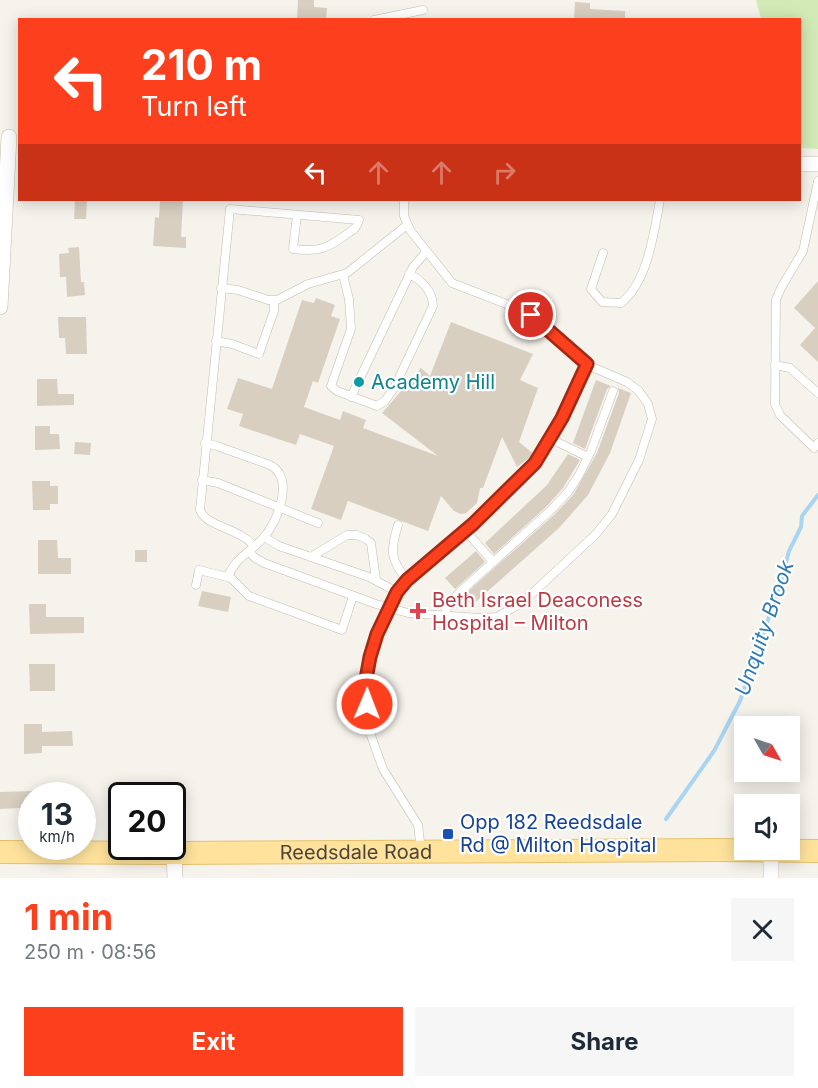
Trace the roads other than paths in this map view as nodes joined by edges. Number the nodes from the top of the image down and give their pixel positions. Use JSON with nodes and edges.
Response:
{"nodes":[{"id":1,"x":423,"y":10,"type":"dead end"},
{"id":2,"x":384,"y":18,"type":"edge"},
{"id":3,"x":10,"y":138,"type":"edge"},
{"id":4,"x":801,"y":164,"type":"edge"},
{"id":5,"x":818,"y":164,"type":"edge"},
{"id":6,"x":818,"y":181,"type":"edge"},
{"id":7,"x":404,"y":201,"type":"edge"},
{"id":8,"x":660,"y":201,"type":"edge"},
{"id":9,"x":297,"y":214,"type":"junction"},
{"id":10,"x":407,"y":225,"type":"junction"},
{"id":11,"x":426,"y":252,"type":"junction"},
{"id":12,"x":603,"y":253,"type":"dead end"},
{"id":13,"x":409,"y":274,"type":"junction"},
{"id":14,"x":343,"y":275,"type":"junction"},
{"id":15,"x":221,"y":288,"type":"junction"},
{"id":16,"x":274,"y":301,"type":"junction"},
{"id":17,"x":0,"y":307,"type":"edge"},
{"id":18,"x":216,"y":341,"type":"junction"},
{"id":19,"x":587,"y":364,"type":"junction"},
{"id":20,"x":775,"y":365,"type":"junction"},
{"id":21,"x":618,"y":378,"type":"junction"},
{"id":22,"x":818,"y":393,"type":"edge"},
{"id":23,"x":351,"y":397,"type":"junction"},
{"id":24,"x":551,"y":438,"type":"junction"},
{"id":25,"x":818,"y":443,"type":"edge"},
{"id":26,"x":205,"y":444,"type":"junction"},
{"id":27,"x":588,"y":457,"type":"junction"},
{"id":28,"x":202,"y":480,"type":"junction"},
{"id":29,"x":278,"y":507,"type":"junction"},
{"id":30,"x":318,"y":523,"type":"dead end"},
{"id":31,"x":398,"y":525,"type":"dead end"},
{"id":32,"x":466,"y":531,"type":"junction"},
{"id":33,"x":264,"y":537,"type":"junction"},
{"id":34,"x":252,"y":548,"type":"junction"},
{"id":35,"x":311,"y":557,"type":"junction"},
{"id":36,"x":493,"y":562,"type":"junction"},
{"id":37,"x":228,"y":577,"type":"junction"},
{"id":38,"x":376,"y":580,"type":"junction"},
{"id":39,"x":407,"y":580,"type":"junction"},
{"id":40,"x":196,"y":585,"type":"dead end"},
{"id":41,"x":397,"y":592,"type":"junction"},
{"id":42,"x":353,"y":596,"type":"junction"},
{"id":43,"x":389,"y":608,"type":"junction"},
{"id":44,"x":444,"y":616,"type":"junction"},
{"id":45,"x":734,"y":850,"type":"edge"},
{"id":46,"x":800,"y":851,"type":"edge"},
{"id":47,"x":818,"y":851,"type":"edge"},
{"id":48,"x":0,"y":852,"type":"edge"},
{"id":49,"x":421,"y":852,"type":"junction"},
{"id":50,"x":108,"y":853,"type":"edge"},
{"id":51,"x":186,"y":853,"type":"edge"},
{"id":52,"x":174,"y":860,"type":"edge"},
{"id":53,"x":771,"y":860,"type":"edge"},
{"id":54,"x":175,"y":878,"type":"edge"},
{"id":55,"x":771,"y":878,"type":"edge"}],
"edges":[{"from":1,"to":2,"type":"lane"},
{"from":3,"to":17,"type":"street"},
{"from":4,"to":5,"type":"street"},
{"from":6,"to":20,"type":"lane"},
{"from":7,"to":10,"type":"lane"},
{"from":8,"to":12,"type":"lane"},
{"from":9,"to":9,"type":"lane"},
{"from":9,"to":15,"type":"lane"},
{"from":10,"to":11,"type":"lane"},
{"from":10,"to":14,"type":"lane"},
{"from":11,"to":13,"type":"lane"},
{"from":11,"to":19,"type":"lane"},
{"from":13,"to":23,"type":"lane"},
{"from":13,"to":23,"type":"lane"},
{"from":14,"to":16,"type":"lane"},
{"from":14,"to":23,"type":"lane"},
{"from":15,"to":16,"type":"lane"},
{"from":15,"to":18,"type":"lane"},
{"from":16,"to":18,"type":"lane"},
{"from":18,"to":26,"type":"lane"},
{"from":19,"to":21,"type":"lane"},
{"from":19,"to":24,"type":"lane"},
{"from":20,"to":22,"type":"lane"},
{"from":20,"to":25,"type":"lane"},
{"from":21,"to":27,"type":"lane"},
{"from":21,"to":44,"type":"lane"},
{"from":24,"to":27,"type":"lane"},
{"from":24,"to":32,"type":"lane"},
{"from":26,"to":28,"type":"lane"},
{"from":26,"to":29,"type":"lane"},
{"from":27,"to":36,"type":"lane"},
{"from":28,"to":29,"type":"lane"},
{"from":28,"to":34,"type":"lane"},
{"from":29,"to":30,"type":"lane"},
{"from":29,"to":33,"type":"lane"},
{"from":31,"to":39,"type":"lane"},
{"from":32,"to":36,"type":"lane"},
{"from":32,"to":39,"type":"lane"},
{"from":33,"to":34,"type":"lane"},
{"from":33,"to":35,"type":"lane"},
{"from":34,"to":37,"type":"lane"},
{"from":34,"to":42,"type":"lane"},
{"from":35,"to":38,"type":"lane"},
{"from":35,"to":38,"type":"lane"},
{"from":36,"to":44,"type":"lane"},
{"from":37,"to":40,"type":"lane"},
{"from":37,"to":42,"type":"lane"},
{"from":38,"to":41,"type":"lane"},
{"from":39,"to":41,"type":"lane"},
{"from":41,"to":43,"type":"lane"},
{"from":42,"to":43,"type":"lane"},
{"from":43,"to":44,"type":"lane"},
{"from":43,"to":49,"type":"lane"},
{"from":45,"to":49,"type":"main road","name":"Reedsdale Road"},
{"from":46,"to":47,"type":"main road","name":"Reedsdale Road"},
{"from":48,"to":50,"type":"main road","name":"Reedsdale Road"},
{"from":49,"to":51,"type":"main road","name":"Reedsdale Road"},
{"from":52,"to":54,"type":"street"},
{"from":53,"to":55,"type":"street"}]}
